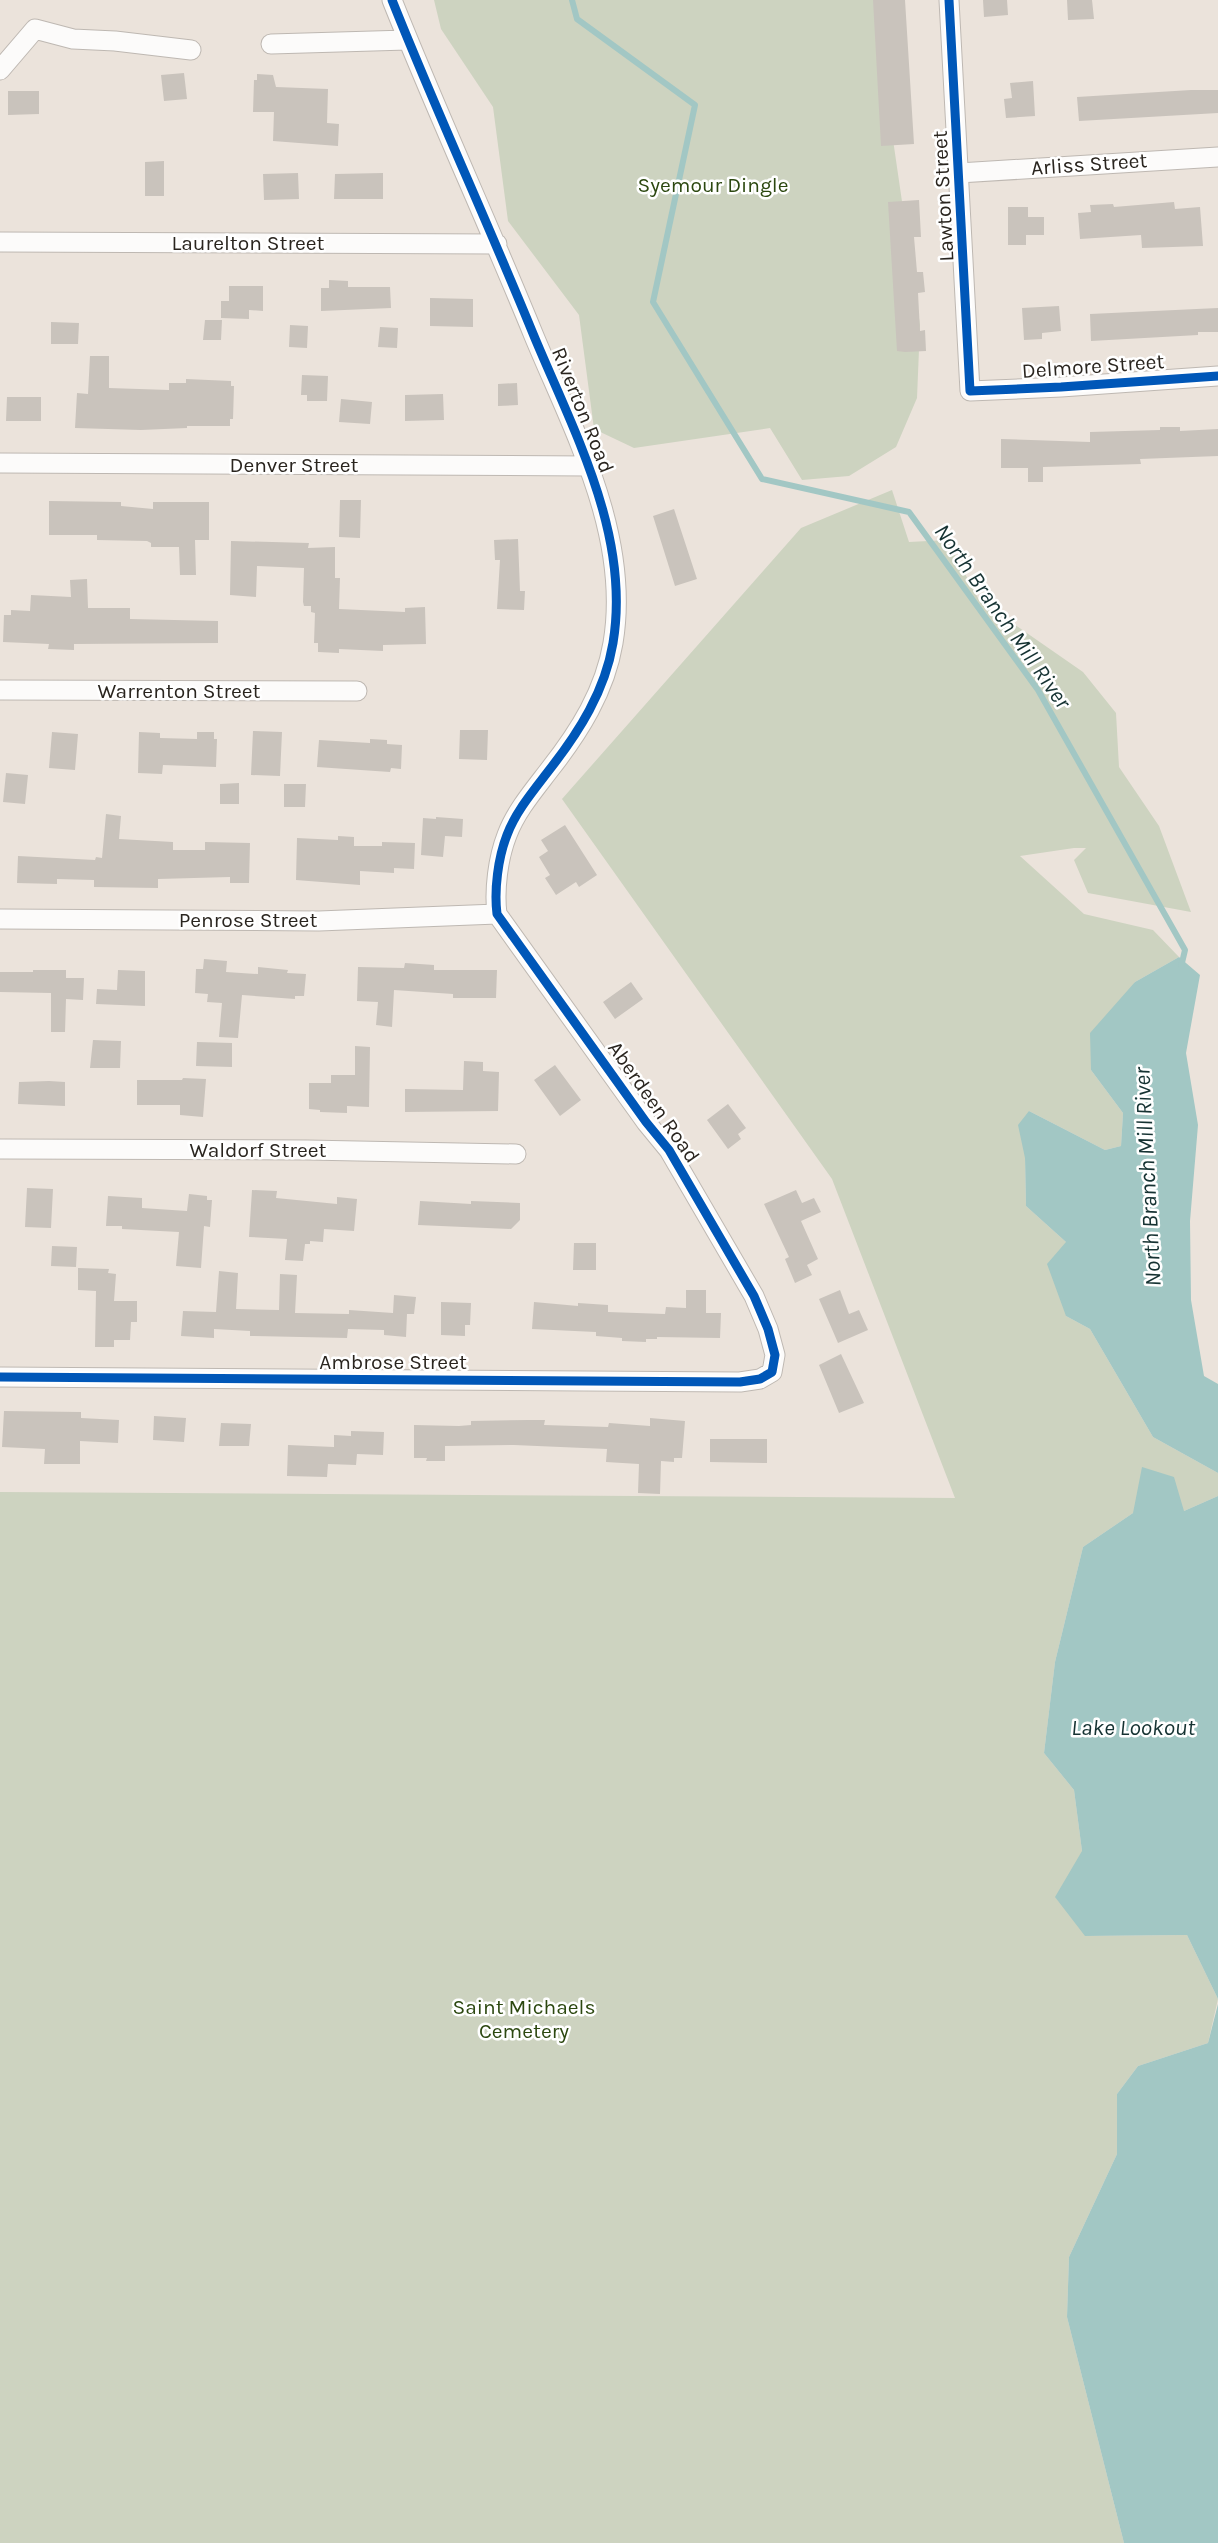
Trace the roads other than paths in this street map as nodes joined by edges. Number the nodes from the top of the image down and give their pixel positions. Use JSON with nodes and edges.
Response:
{"nodes":[{"id":1,"x":392,"y":0,"type":"edge"},
{"id":2,"x":949,"y":0,"type":"edge"},
{"id":3,"x":407,"y":40,"type":"junction"},
{"id":4,"x":271,"y":44,"type":"dead end"},
{"id":5,"x":191,"y":50,"type":"dead end"},
{"id":6,"x":0,"y":71,"type":"edge"},
{"id":7,"x":1218,"y":157,"type":"edge"},
{"id":8,"x":959,"y":173,"type":"junction"},
{"id":9,"x":0,"y":242,"type":"edge"},
{"id":10,"x":497,"y":244,"type":"junction"},
{"id":11,"x":1218,"y":376,"type":"edge"},
{"id":12,"x":970,"y":391,"type":"joint"},
{"id":13,"x":0,"y":463,"type":"edge"},
{"id":14,"x":588,"y":466,"type":"junction"},
{"id":15,"x":0,"y":690,"type":"edge"},
{"id":16,"x":357,"y":691,"type":"dead end"},
{"id":17,"x":497,"y":914,"type":"junction"},
{"id":18,"x":0,"y":919,"type":"edge"},
{"id":19,"x":0,"y":1149,"type":"edge"},
{"id":20,"x":516,"y":1154,"type":"dead end"},
{"id":21,"x":775,"y":1361,"type":"joint"},
{"id":22,"x":0,"y":1377,"type":"edge"}],
"edges":[{"from":1,"to":3,"type":"street","name":"Riverton Road"},
{"from":2,"to":8,"type":"street","name":"Lawton Street"},
{"from":3,"to":4,"type":"street"},
{"from":3,"to":10,"type":"street","name":"Riverton Road"},
{"from":5,"to":6,"type":"street"},
{"from":7,"to":8,"type":"street","name":"Arliss Street"},
{"from":8,"to":12,"type":"street","name":"Lawton Street"},
{"from":9,"to":10,"type":"street","name":"Laurelton Street"},
{"from":10,"to":14,"type":"street","name":"Riverton Road"},
{"from":11,"to":12,"type":"street","name":"Delmore Street"},
{"from":13,"to":14,"type":"street","name":"Denver Street"},
{"from":14,"to":17,"type":"street","name":"Riverton Road"},
{"from":15,"to":16,"type":"street","name":"Warrenton Street"},
{"from":17,"to":18,"type":"street","name":"Penrose Street"},
{"from":17,"to":21,"type":"street","name":"Aberdeen Road"},
{"from":19,"to":20,"type":"street","name":"Waldorf Street"},
{"from":21,"to":22,"type":"street","name":"Ambrose Street"}]}
